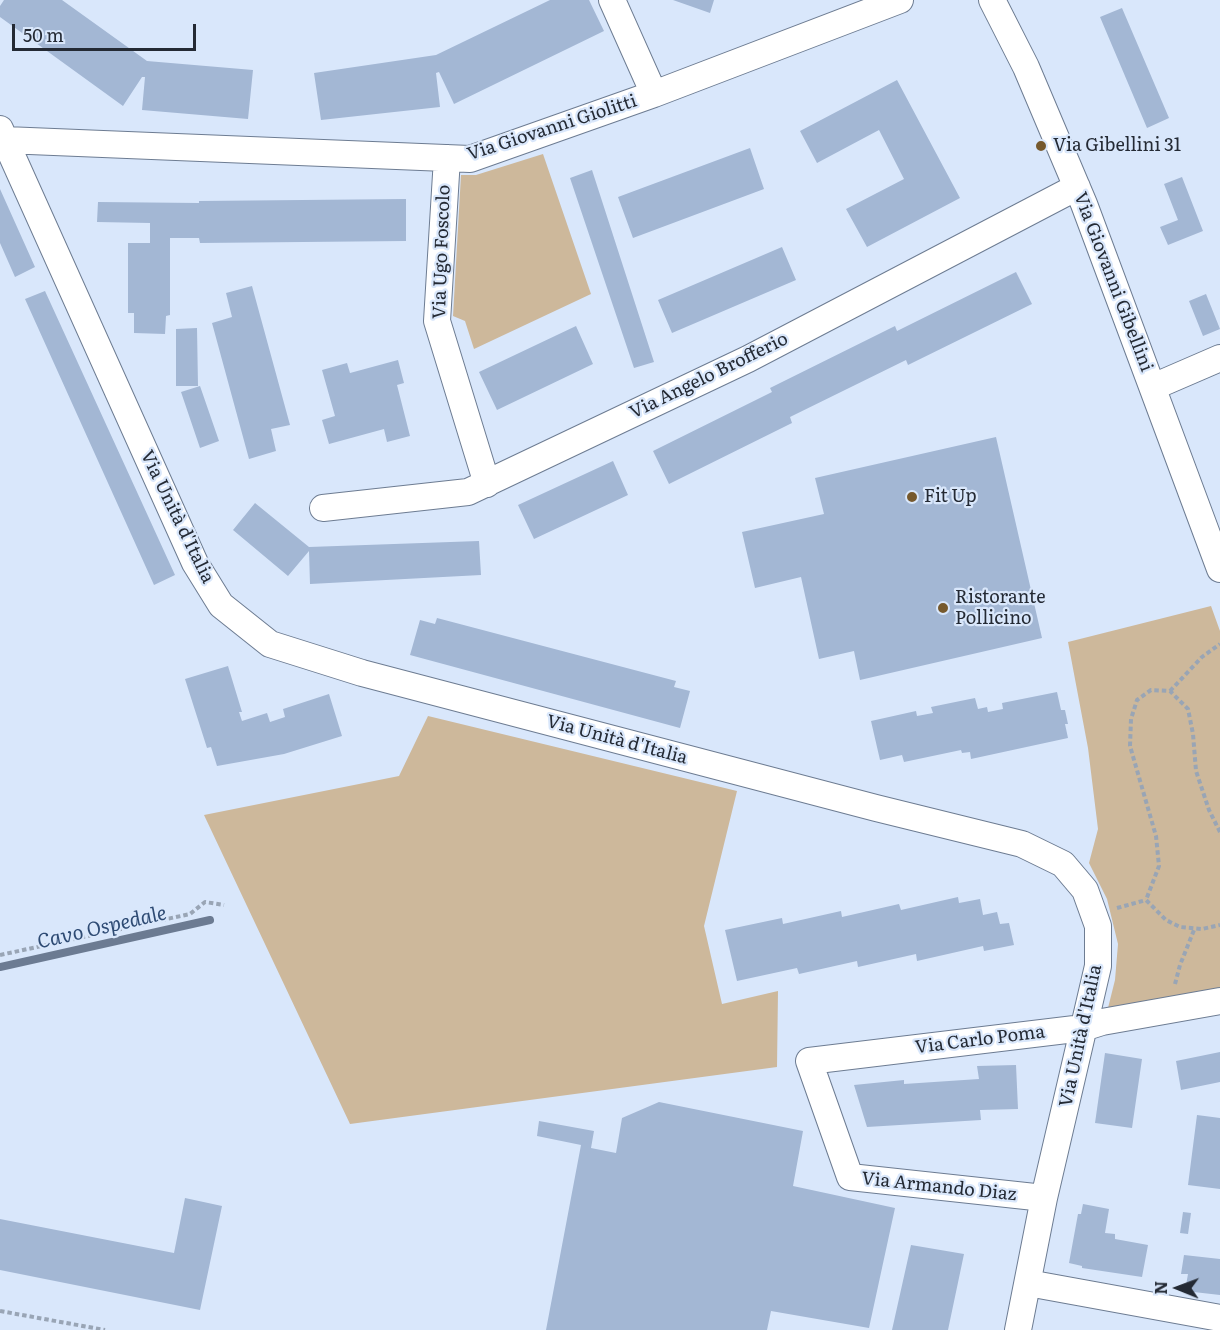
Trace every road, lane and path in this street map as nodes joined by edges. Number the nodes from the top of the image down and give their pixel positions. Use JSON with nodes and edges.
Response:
{"nodes":[{"id":1,"x":612,"y":0,"type":"edge"},
{"id":2,"x":900,"y":0,"type":"edge"},
{"id":3,"x":992,"y":0,"type":"edge"},
{"id":4,"x":654,"y":94,"type":"junction"},
{"id":5,"x":3,"y":135,"type":"edge"},
{"id":6,"x":447,"y":158,"type":"junction"},
{"id":7,"x":1077,"y":187,"type":"junction"},
{"id":8,"x":1220,"y":358,"type":"edge"},
{"id":9,"x":1153,"y":387,"type":"junction"},
{"id":10,"x":487,"y":484,"type":"junction"},
{"id":11,"x":323,"y":508,"type":"dead end"},
{"id":12,"x":1220,"y":569,"type":"edge"},
{"id":13,"x":1220,"y":644,"type":"edge"},
{"id":14,"x":1170,"y":692,"type":"junction"},
{"id":15,"x":1220,"y":832,"type":"edge"},
{"id":16,"x":1146,"y":900,"type":"junction"},
{"id":17,"x":224,"y":904,"type":"dead end"},
{"id":18,"x":1108,"y":911,"type":"dead end"},
{"id":19,"x":1220,"y":924,"type":"edge"},
{"id":20,"x":1194,"y":930,"type":"junction"},
{"id":21,"x":0,"y":955,"type":"edge"},
{"id":22,"x":1220,"y":1001,"type":"edge"},
{"id":23,"x":1174,"y":1009,"type":"junction"},
{"id":24,"x":1083,"y":1028,"type":"junction"},
{"id":25,"x":809,"y":1061,"type":"joint"},
{"id":26,"x":1044,"y":1198,"type":"junction"},
{"id":27,"x":1028,"y":1283,"type":"junction"},
{"id":28,"x":0,"y":1311,"type":"edge"},
{"id":29,"x":1220,"y":1318,"type":"edge"},
{"id":30,"x":105,"y":1330,"type":"edge"},
{"id":31,"x":1018,"y":1330,"type":"edge"}],
"edges":[{"from":1,"to":4,"type":"street"},
{"from":2,"to":4,"type":"street","name":"Via Giovanni Giolitti"},
{"from":3,"to":7,"type":"street","name":"Via Giovanni Gibellini"},
{"from":4,"to":6,"type":"street","name":"Via Giovanni Giolitti"},
{"from":5,"to":6,"type":"street","name":"Via Giovanni Giolitti"},
{"from":5,"to":24,"type":"street","name":"Via Unità d'Italia"},
{"from":6,"to":10,"type":"street","name":"Via Ugo Foscolo"},
{"from":7,"to":9,"type":"street","name":"Via Giovanni Gibellini"},
{"from":7,"to":10,"type":"street","name":"Via Angelo Brofferio"},
{"from":8,"to":9,"type":"street"},
{"from":9,"to":12,"type":"street","name":"Via Giovanni Gibellini"},
{"from":10,"to":11,"type":"street","name":"Via Angelo Brofferio"},
{"from":13,"to":14,"type":"path"},
{"from":14,"to":15,"type":"path"},
{"from":14,"to":16,"type":"path"},
{"from":16,"to":18,"type":"path"},
{"from":16,"to":20,"type":"path"},
{"from":17,"to":21,"type":"path"},
{"from":19,"to":20,"type":"path"},
{"from":20,"to":23,"type":"path"},
{"from":22,"to":23,"type":"street","name":"Via Carlo Poma"},
{"from":23,"to":24,"type":"street","name":"Via Carlo Poma"},
{"from":24,"to":25,"type":"street","name":"Via Carlo Poma"},
{"from":24,"to":26,"type":"street","name":"Via Unità d'Italia"},
{"from":25,"to":26,"type":"street","name":"Via Armando Diaz"},
{"from":26,"to":27,"type":"street","name":"Via Unità d'Italia"},
{"from":27,"to":29,"type":"street"},
{"from":27,"to":31,"type":"street","name":"Via Unità d'Italia"},
{"from":28,"to":30,"type":"path"}]}
